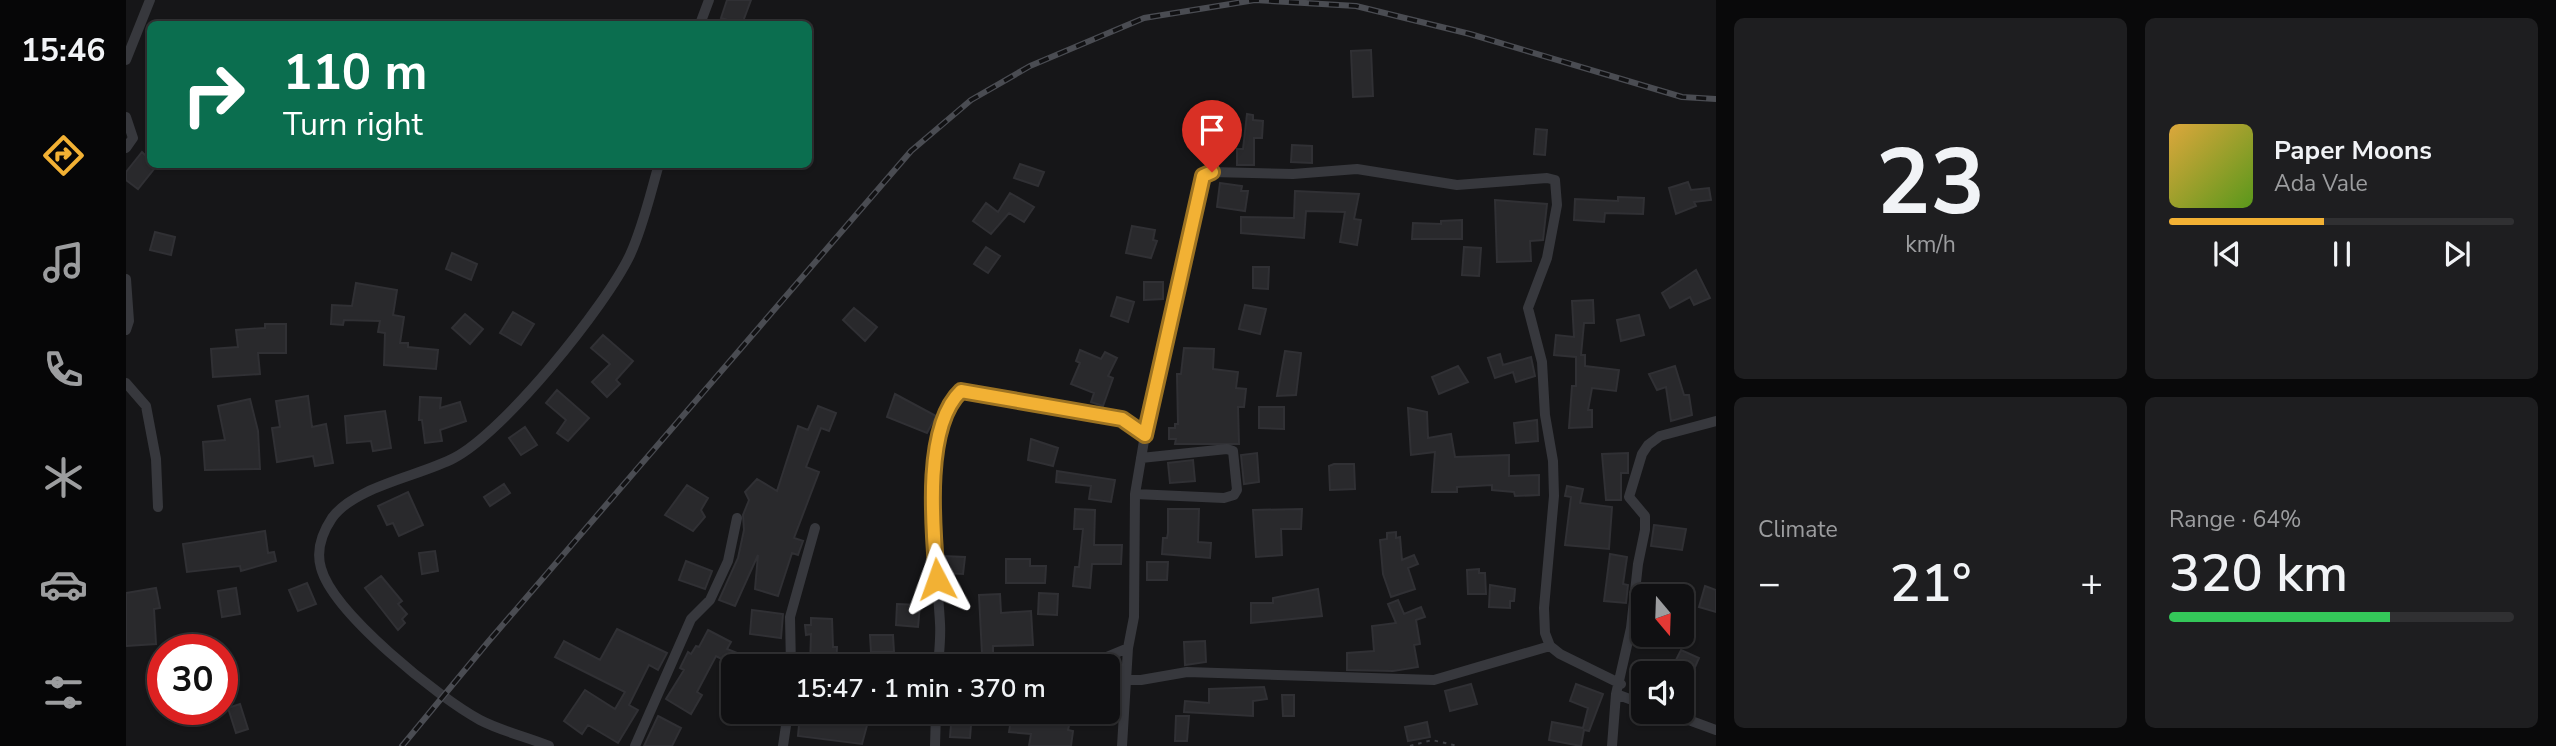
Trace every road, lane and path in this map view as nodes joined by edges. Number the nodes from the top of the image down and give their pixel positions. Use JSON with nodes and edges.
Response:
{"nodes":[{"id":1,"x":149,"y":0,"type":"edge"},
{"id":2,"x":709,"y":0,"type":"edge"},
{"id":3,"x":701,"y":21,"type":"edge"},
{"id":4,"x":126,"y":60,"type":"edge"},
{"id":5,"x":126,"y":117,"type":"edge"},
{"id":6,"x":126,"y":148,"type":"edge"},
{"id":7,"x":658,"y":168,"type":"edge"},
{"id":8,"x":126,"y":279,"type":"edge"},
{"id":9,"x":126,"y":330,"type":"edge"},
{"id":10,"x":126,"y":383,"type":"edge"},
{"id":11,"x":1716,"y":421,"type":"edge"},
{"id":12,"x":1145,"y":435,"type":"junction"},
{"id":13,"x":1141,"y":458,"type":"junction"},
{"id":14,"x":1135,"y":494,"type":"junction"},
{"id":15,"x":158,"y":507,"type":"dead end"},
{"id":16,"x":737,"y":518,"type":"dead end"},
{"id":17,"x":815,"y":528,"type":"dead end"},
{"id":18,"x":1550,"y":646,"type":"junction"},
{"id":19,"x":1128,"y":648,"type":"junction"},
{"id":20,"x":791,"y":654,"type":"edge"},
{"id":21,"x":939,"y":654,"type":"edge"},
{"id":22,"x":1114,"y":654,"type":"edge"},
{"id":23,"x":1127,"y":680,"type":"junction"},
{"id":24,"x":1618,"y":689,"type":"junction"},
{"id":25,"x":1631,"y":697,"type":"edge"},
{"id":26,"x":1694,"y":722,"type":"edge"},
{"id":27,"x":787,"y":724,"type":"edge"},
{"id":28,"x":935,"y":724,"type":"edge"},
{"id":29,"x":1716,"y":730,"type":"edge"},
{"id":30,"x":549,"y":746,"type":"edge"},
{"id":31,"x":635,"y":746,"type":"edge"},
{"id":32,"x":783,"y":746,"type":"edge"},
{"id":33,"x":934,"y":746,"type":"edge"},
{"id":34,"x":1122,"y":746,"type":"edge"},
{"id":35,"x":1410,"y":746,"type":"edge"},
{"id":36,"x":1458,"y":746,"type":"edge"},
{"id":37,"x":1612,"y":746,"type":"edge"}],
"edges":[{"from":1,"to":4,"type":"street"},
{"from":2,"to":3,"type":"street"},
{"from":5,"to":6,"type":"street"},
{"from":7,"to":30,"type":"street"},
{"from":8,"to":9,"type":"street"},
{"from":10,"to":15,"type":"street"},
{"from":11,"to":24,"type":"street"},
{"from":12,"to":13,"type":"street"},
{"from":12,"to":18,"type":"street"},
{"from":12,"to":21,"type":"street"},
{"from":13,"to":14,"type":"street"},
{"from":13,"to":14,"type":"street"},
{"from":14,"to":19,"type":"street"},
{"from":16,"to":31,"type":"street"},
{"from":17,"to":20,"type":"street"},
{"from":18,"to":23,"type":"street"},
{"from":18,"to":24,"type":"street"},
{"from":19,"to":22,"type":"street"},
{"from":19,"to":23,"type":"street"},
{"from":23,"to":34,"type":"street"},
{"from":24,"to":25,"type":"street"},
{"from":24,"to":37,"type":"street"},
{"from":26,"to":29,"type":"street"},
{"from":27,"to":32,"type":"street"},
{"from":28,"to":33,"type":"street"},
{"from":35,"to":36,"type":"path"}]}
